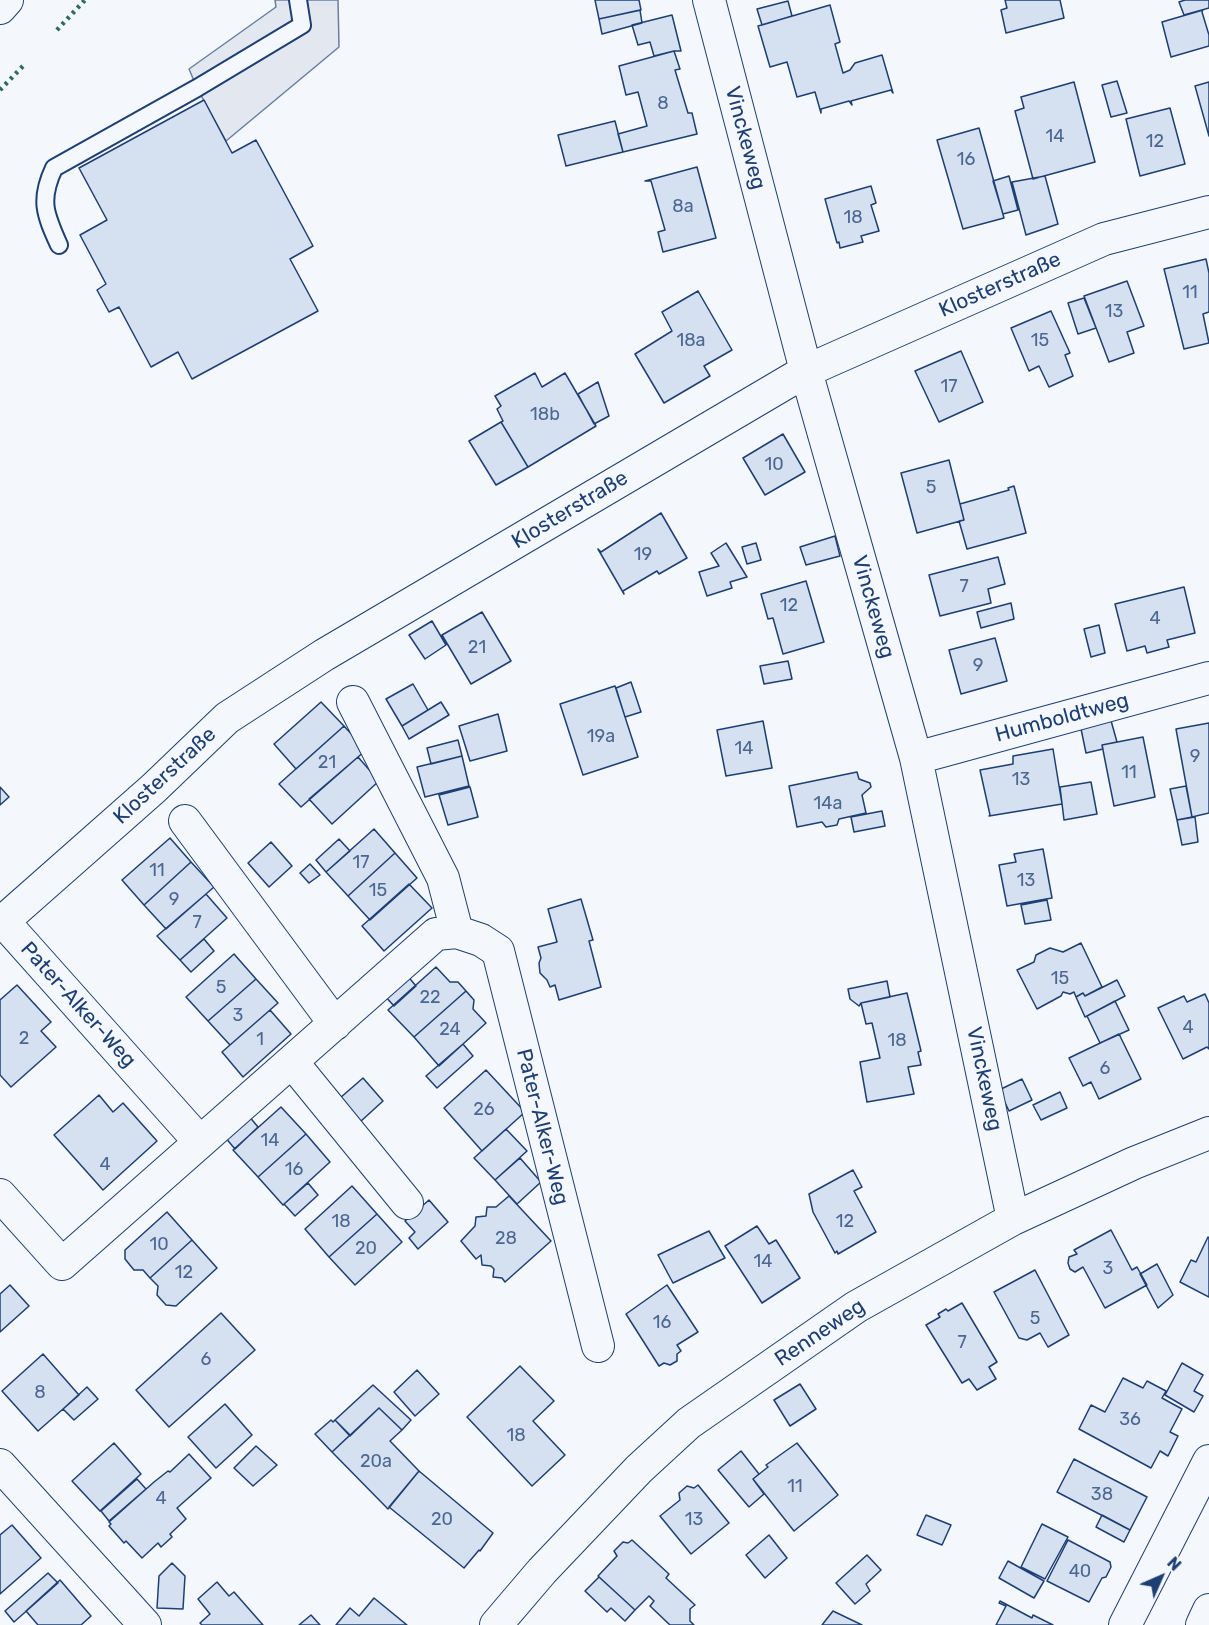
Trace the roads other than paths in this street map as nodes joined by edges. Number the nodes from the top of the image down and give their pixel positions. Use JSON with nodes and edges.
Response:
{"nodes":[{"id":1,"x":7,"y":0,"type":"edge"},
{"id":2,"x":298,"y":0,"type":"edge"},
{"id":3,"x":710,"y":0,"type":"edge"},
{"id":4,"x":0,"y":8,"type":"edge"},
{"id":5,"x":1209,"y":212,"type":"edge"},
{"id":6,"x":59,"y":245,"type":"dead end"},
{"id":7,"x":806,"y":371,"type":"junction"},
{"id":8,"x":1209,"y":678,"type":"edge"},
{"id":9,"x":353,"y":702,"type":"dead end"},
{"id":10,"x":916,"y":758,"type":"junction"},
{"id":11,"x":184,"y":821,"type":"dead end"},
{"id":12,"x":2,"y":923,"type":"edge"},
{"id":13,"x":458,"y":932,"type":"junction"},
{"id":14,"x":335,"y":1024,"type":"junction"},
{"id":15,"x":292,"y":1062,"type":"junction"},
{"id":16,"x":1209,"y":1133,"type":"edge"},
{"id":17,"x":200,"y":1142,"type":"junction"},
{"id":18,"x":0,"y":1195,"type":"edge"},
{"id":19,"x":407,"y":1203,"type":"dead end"},
{"id":20,"x":1013,"y":1219,"type":"junction"},
{"id":21,"x":598,"y":1346,"type":"dead end"},
{"id":22,"x":1209,"y":1461,"type":"edge"},
{"id":23,"x":0,"y":1465,"type":"edge"},
{"id":24,"x":1209,"y":1610,"type":"edge"},
{"id":25,"x":145,"y":1625,"type":"edge"},
{"id":26,"x":496,"y":1625,"type":"edge"},
{"id":27,"x":1125,"y":1625,"type":"edge"},
{"id":28,"x":1202,"y":1625,"type":"edge"}],
"edges":[{"from":1,"to":4,"type":"street"},
{"from":2,"to":6,"type":"lane"},
{"from":3,"to":7,"type":"street","name":"Vinckeweg"},
{"from":5,"to":7,"type":"street","name":"Klosterstraße"},
{"from":7,"to":10,"type":"street","name":"Vinckeweg"},
{"from":7,"to":12,"type":"street","name":"Klosterstraße"},
{"from":8,"to":10,"type":"street","name":"Humboldtweg"},
{"from":9,"to":13,"type":"street"},
{"from":10,"to":20,"type":"street","name":"Vinckeweg"},
{"from":11,"to":14,"type":"street"},
{"from":12,"to":17,"type":"street","name":"Pater-Alker-Weg"},
{"from":13,"to":14,"type":"street"},
{"from":13,"to":21,"type":"street","name":"Pater-Alker-Weg"},
{"from":14,"to":15,"type":"street"},
{"from":15,"to":17,"type":"street"},
{"from":15,"to":19,"type":"street"},
{"from":16,"to":20,"type":"street","name":"Renneweg"},
{"from":17,"to":18,"type":"street"},
{"from":20,"to":26,"type":"street","name":"Renneweg"},
{"from":22,"to":27,"type":"street"},
{"from":23,"to":25,"type":"street"},
{"from":24,"to":28,"type":"street"}]}
